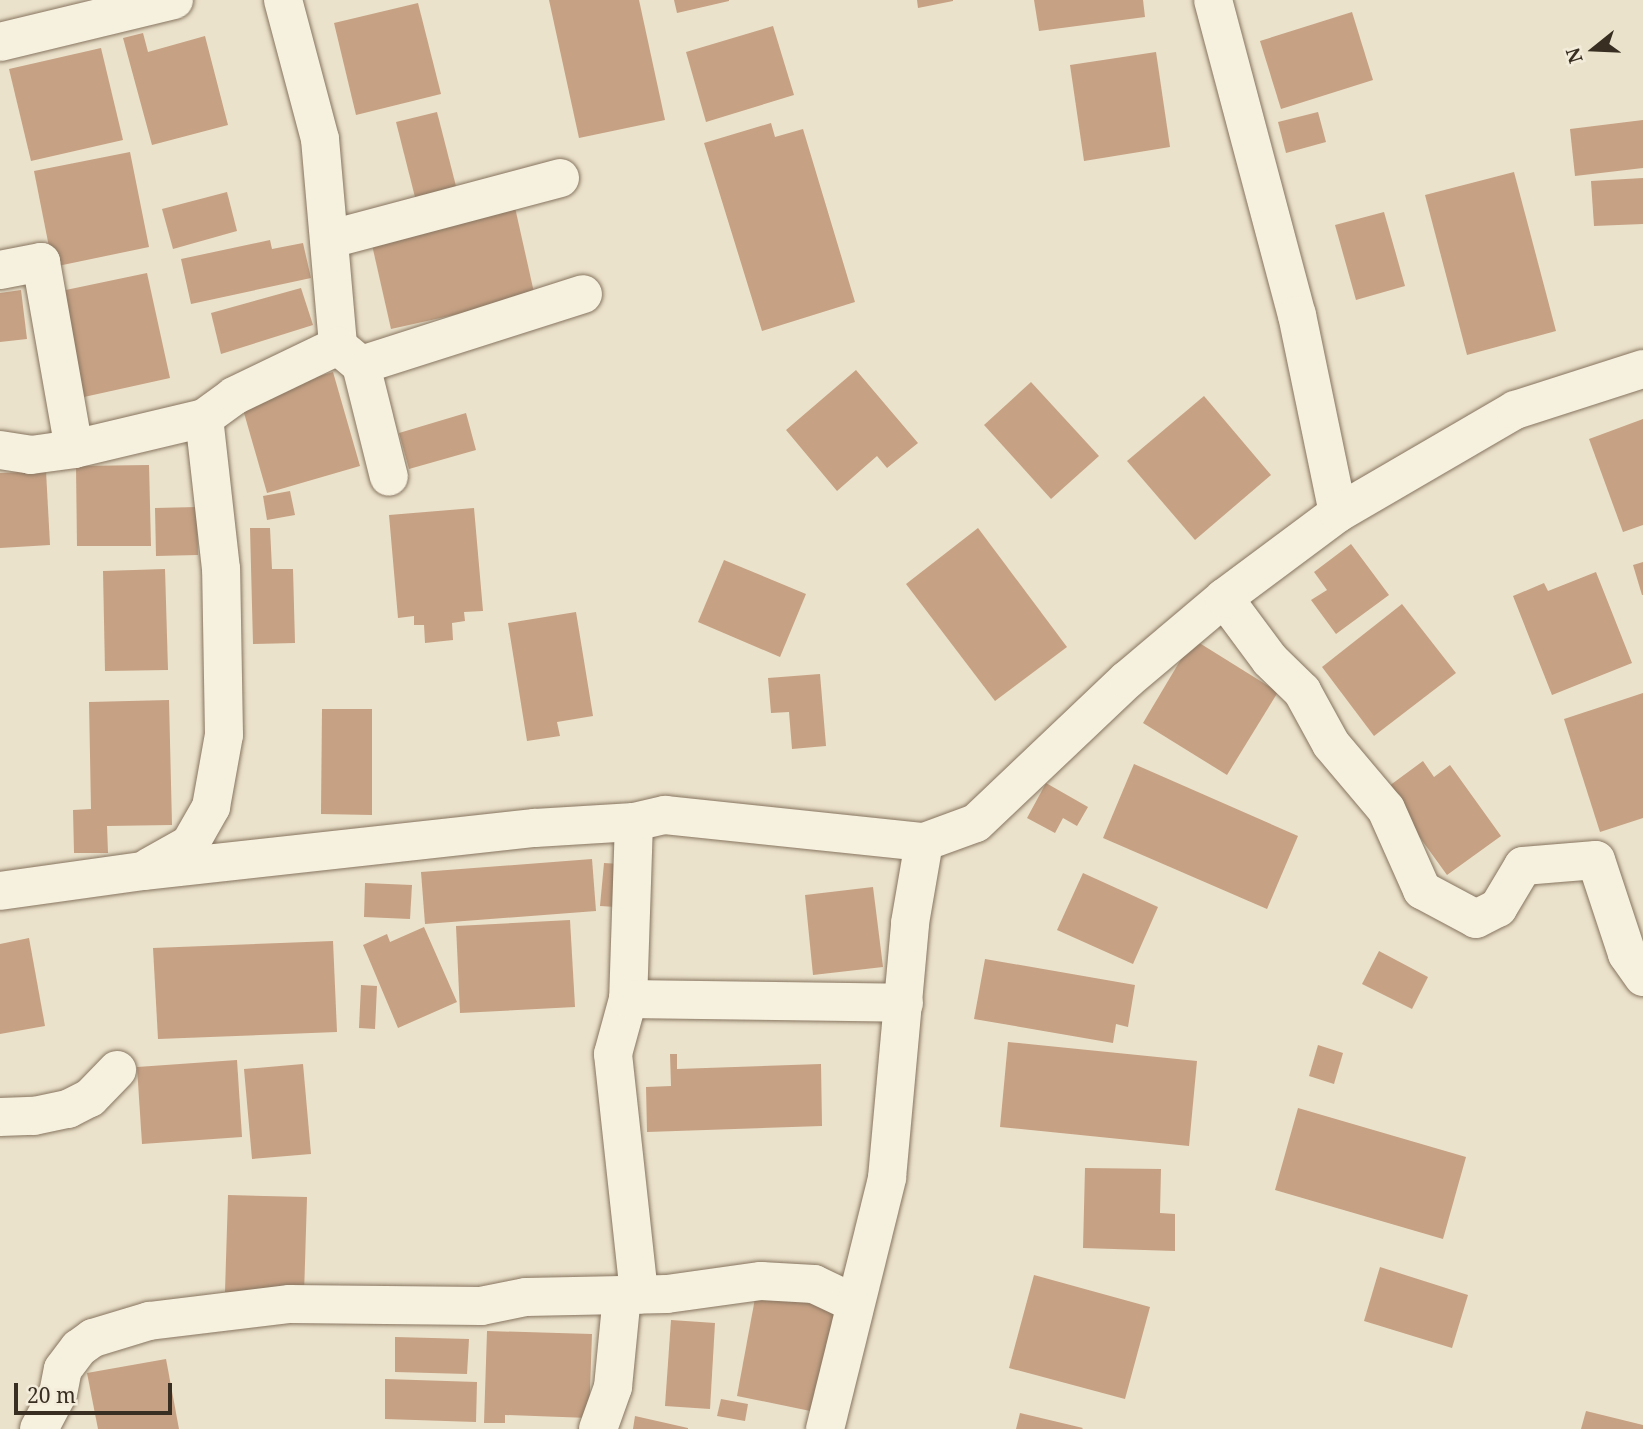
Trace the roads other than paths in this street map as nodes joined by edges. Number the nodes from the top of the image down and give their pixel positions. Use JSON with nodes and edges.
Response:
{"nodes":[{"id":1,"x":174,"y":0,"type":"edge"},
{"id":2,"x":283,"y":0,"type":"edge"},
{"id":3,"x":1213,"y":0,"type":"edge"},
{"id":4,"x":0,"y":42,"type":"edge"},
{"id":5,"x":560,"y":177,"type":"dead end"},
{"id":6,"x":331,"y":239,"type":"junction"},
{"id":7,"x":0,"y":270,"type":"edge"},
{"id":8,"x":583,"y":294,"type":"dead end"},
{"id":9,"x":349,"y":356,"type":"junction"},
{"id":10,"x":1643,"y":369,"type":"edge"},
{"id":11,"x":204,"y":418,"type":"junction"},
{"id":12,"x":74,"y":449,"type":"junction"},
{"id":13,"x":0,"y":450,"type":"edge"},
{"id":14,"x":389,"y":477,"type":"dead end"},
{"id":15,"x":1338,"y":513,"type":"junction"},
{"id":16,"x":1224,"y":598,"type":"junction"},
{"id":17,"x":634,"y":822,"type":"junction"},
{"id":18,"x":924,"y":842,"type":"junction"},
{"id":19,"x":143,"y":871,"type":"junction"},
{"id":20,"x":0,"y":891,"type":"edge"},
{"id":21,"x":1643,"y":977,"type":"edge"},
{"id":22,"x":628,"y":999,"type":"junction"},
{"id":23,"x":904,"y":1003,"type":"junction"},
{"id":24,"x":117,"y":1070,"type":"dead end"},
{"id":25,"x":0,"y":1117,"type":"edge"},
{"id":26,"x":631,"y":1295,"type":"junction"},
{"id":27,"x":855,"y":1303,"type":"junction"},
{"id":28,"x":39,"y":1429,"type":"edge"},
{"id":29,"x":598,"y":1429,"type":"edge"},
{"id":30,"x":825,"y":1429,"type":"edge"}],
"edges":[{"from":1,"to":4,"type":"street"},
{"from":2,"to":6,"type":"street"},
{"from":3,"to":15,"type":"street"},
{"from":5,"to":6,"type":"street"},
{"from":6,"to":9,"type":"street"},
{"from":7,"to":12,"type":"street"},
{"from":8,"to":9,"type":"street"},
{"from":9,"to":11,"type":"street"},
{"from":9,"to":14,"type":"street"},
{"from":10,"to":15,"type":"street"},
{"from":11,"to":12,"type":"street"},
{"from":11,"to":19,"type":"street"},
{"from":12,"to":13,"type":"street"},
{"from":15,"to":16,"type":"street"},
{"from":16,"to":18,"type":"street"},
{"from":16,"to":21,"type":"street"},
{"from":17,"to":18,"type":"street"},
{"from":17,"to":19,"type":"street"},
{"from":17,"to":22,"type":"street"},
{"from":18,"to":23,"type":"street"},
{"from":19,"to":20,"type":"street"},
{"from":22,"to":23,"type":"street"},
{"from":22,"to":26,"type":"street"},
{"from":23,"to":27,"type":"street"},
{"from":24,"to":25,"type":"street"},
{"from":26,"to":27,"type":"street"},
{"from":26,"to":28,"type":"street"},
{"from":26,"to":29,"type":"street"},
{"from":27,"to":30,"type":"street"}]}
